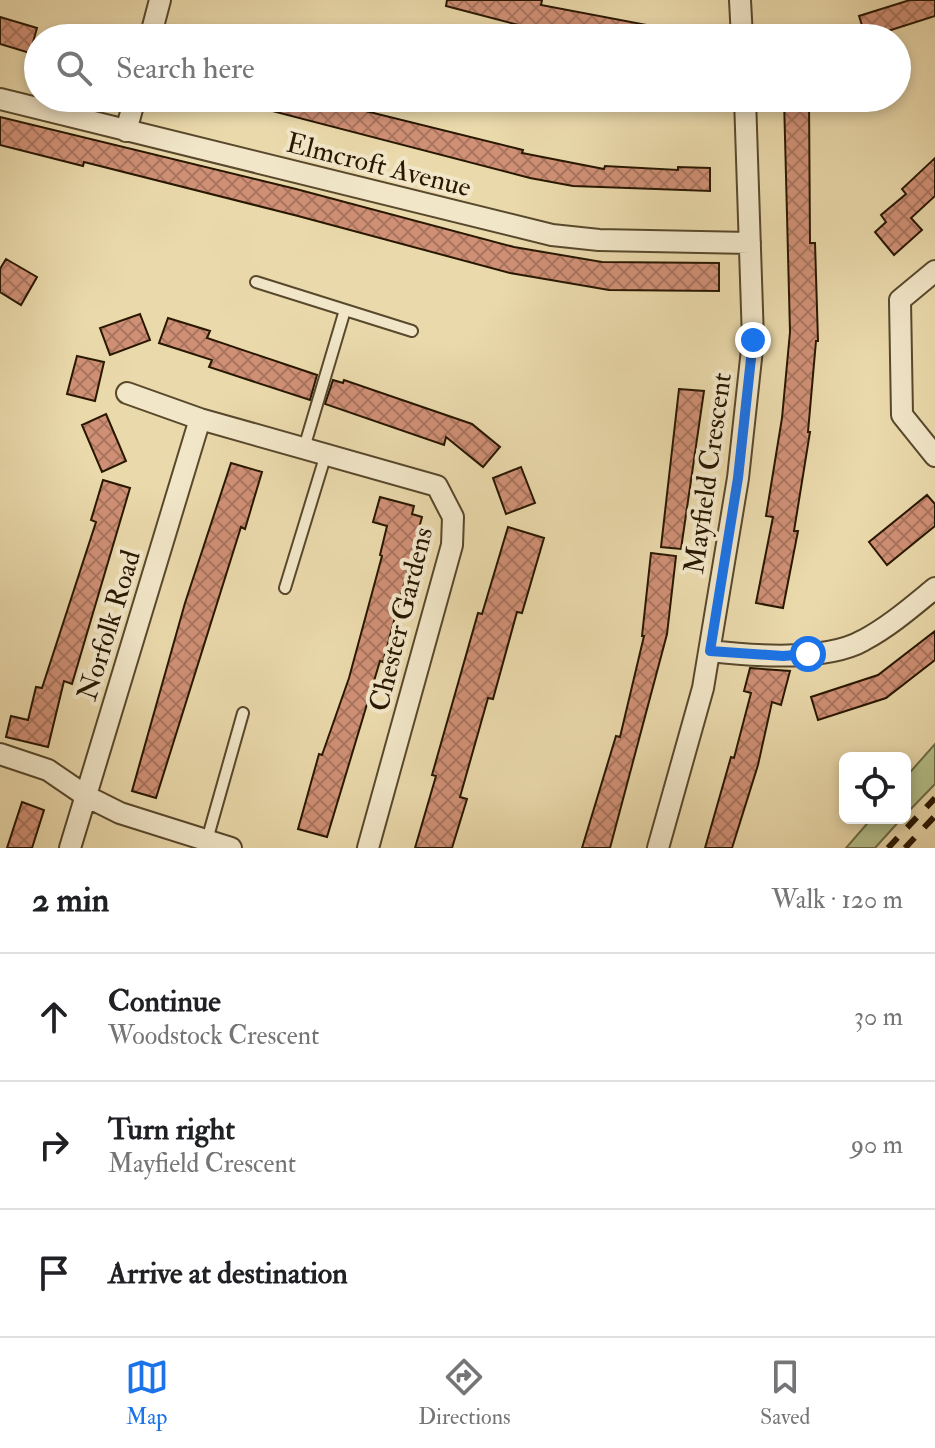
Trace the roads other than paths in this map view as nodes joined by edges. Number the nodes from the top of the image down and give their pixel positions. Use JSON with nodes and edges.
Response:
{"nodes":[{"id":1,"x":160,"y":0,"type":"edge"},
{"id":2,"x":740,"y":0,"type":"edge"},
{"id":3,"x":154,"y":24,"type":"edge"},
{"id":4,"x":741,"y":24,"type":"edge"},
{"id":5,"x":0,"y":99,"type":"edge"},
{"id":6,"x":24,"y":105,"type":"edge"},
{"id":7,"x":51,"y":112,"type":"edge"},
{"id":8,"x":131,"y":112,"type":"edge"},
{"id":9,"x":745,"y":112,"type":"edge"},
{"id":10,"x":126,"y":131,"type":"junction"},
{"id":11,"x":750,"y":243,"type":"junction"},
{"id":12,"x":935,"y":271,"type":"edge"},
{"id":13,"x":256,"y":282,"type":"dead end"},
{"id":14,"x":345,"y":310,"type":"junction"},
{"id":15,"x":412,"y":331,"type":"dead end"},
{"id":16,"x":127,"y":393,"type":"dead end"},
{"id":17,"x":200,"y":419,"type":"junction"},
{"id":18,"x":304,"y":448,"type":"junction"},
{"id":19,"x":326,"y":454,"type":"junction"},
{"id":20,"x":935,"y":456,"type":"edge"},
{"id":21,"x":285,"y":588,"type":"dead end"},
{"id":22,"x":935,"y":588,"type":"edge"},
{"id":23,"x":710,"y":651,"type":"junction"},
{"id":24,"x":243,"y":713,"type":"dead end"},
{"id":25,"x":0,"y":754,"type":"edge"},
{"id":26,"x":86,"y":796,"type":"junction"},
{"id":27,"x":207,"y":840,"type":"junction"},
{"id":28,"x":70,"y":848,"type":"edge"},
{"id":29,"x":231,"y":848,"type":"edge"},
{"id":30,"x":368,"y":848,"type":"edge"},
{"id":31,"x":658,"y":848,"type":"edge"}],
"edges":[{"from":1,"to":3,"type":"street"},
{"from":2,"to":4,"type":"street"},
{"from":5,"to":6,"type":"street","name":"Elmcroft Avenue"},
{"from":7,"to":10,"type":"street","name":"Elmcroft Avenue"},
{"from":8,"to":10,"type":"street"},
{"from":9,"to":11,"type":"street","name":"Mayfield Crescent"},
{"from":10,"to":11,"type":"street","name":"Elmcroft Avenue"},
{"from":11,"to":23,"type":"street","name":"Mayfield Crescent"},
{"from":12,"to":20,"type":"street"},
{"from":13,"to":14,"type":"lane"},
{"from":14,"to":15,"type":"lane"},
{"from":14,"to":18,"type":"lane"},
{"from":16,"to":17,"type":"street","name":"Chester Gardens"},
{"from":17,"to":18,"type":"street","name":"Chester Gardens"},
{"from":17,"to":26,"type":"street","name":"Norfolk Road"},
{"from":18,"to":19,"type":"street","name":"Chester Gardens"},
{"from":19,"to":21,"type":"lane"},
{"from":19,"to":30,"type":"street","name":"Chester Gardens"},
{"from":22,"to":23,"type":"street"},
{"from":23,"to":31,"type":"street","name":"Mayfield Crescent"},
{"from":24,"to":27,"type":"lane"},
{"from":25,"to":26,"type":"street"},
{"from":26,"to":27,"type":"street"},
{"from":26,"to":28,"type":"street","name":"Norfolk Road"},
{"from":27,"to":29,"type":"street"}]}
